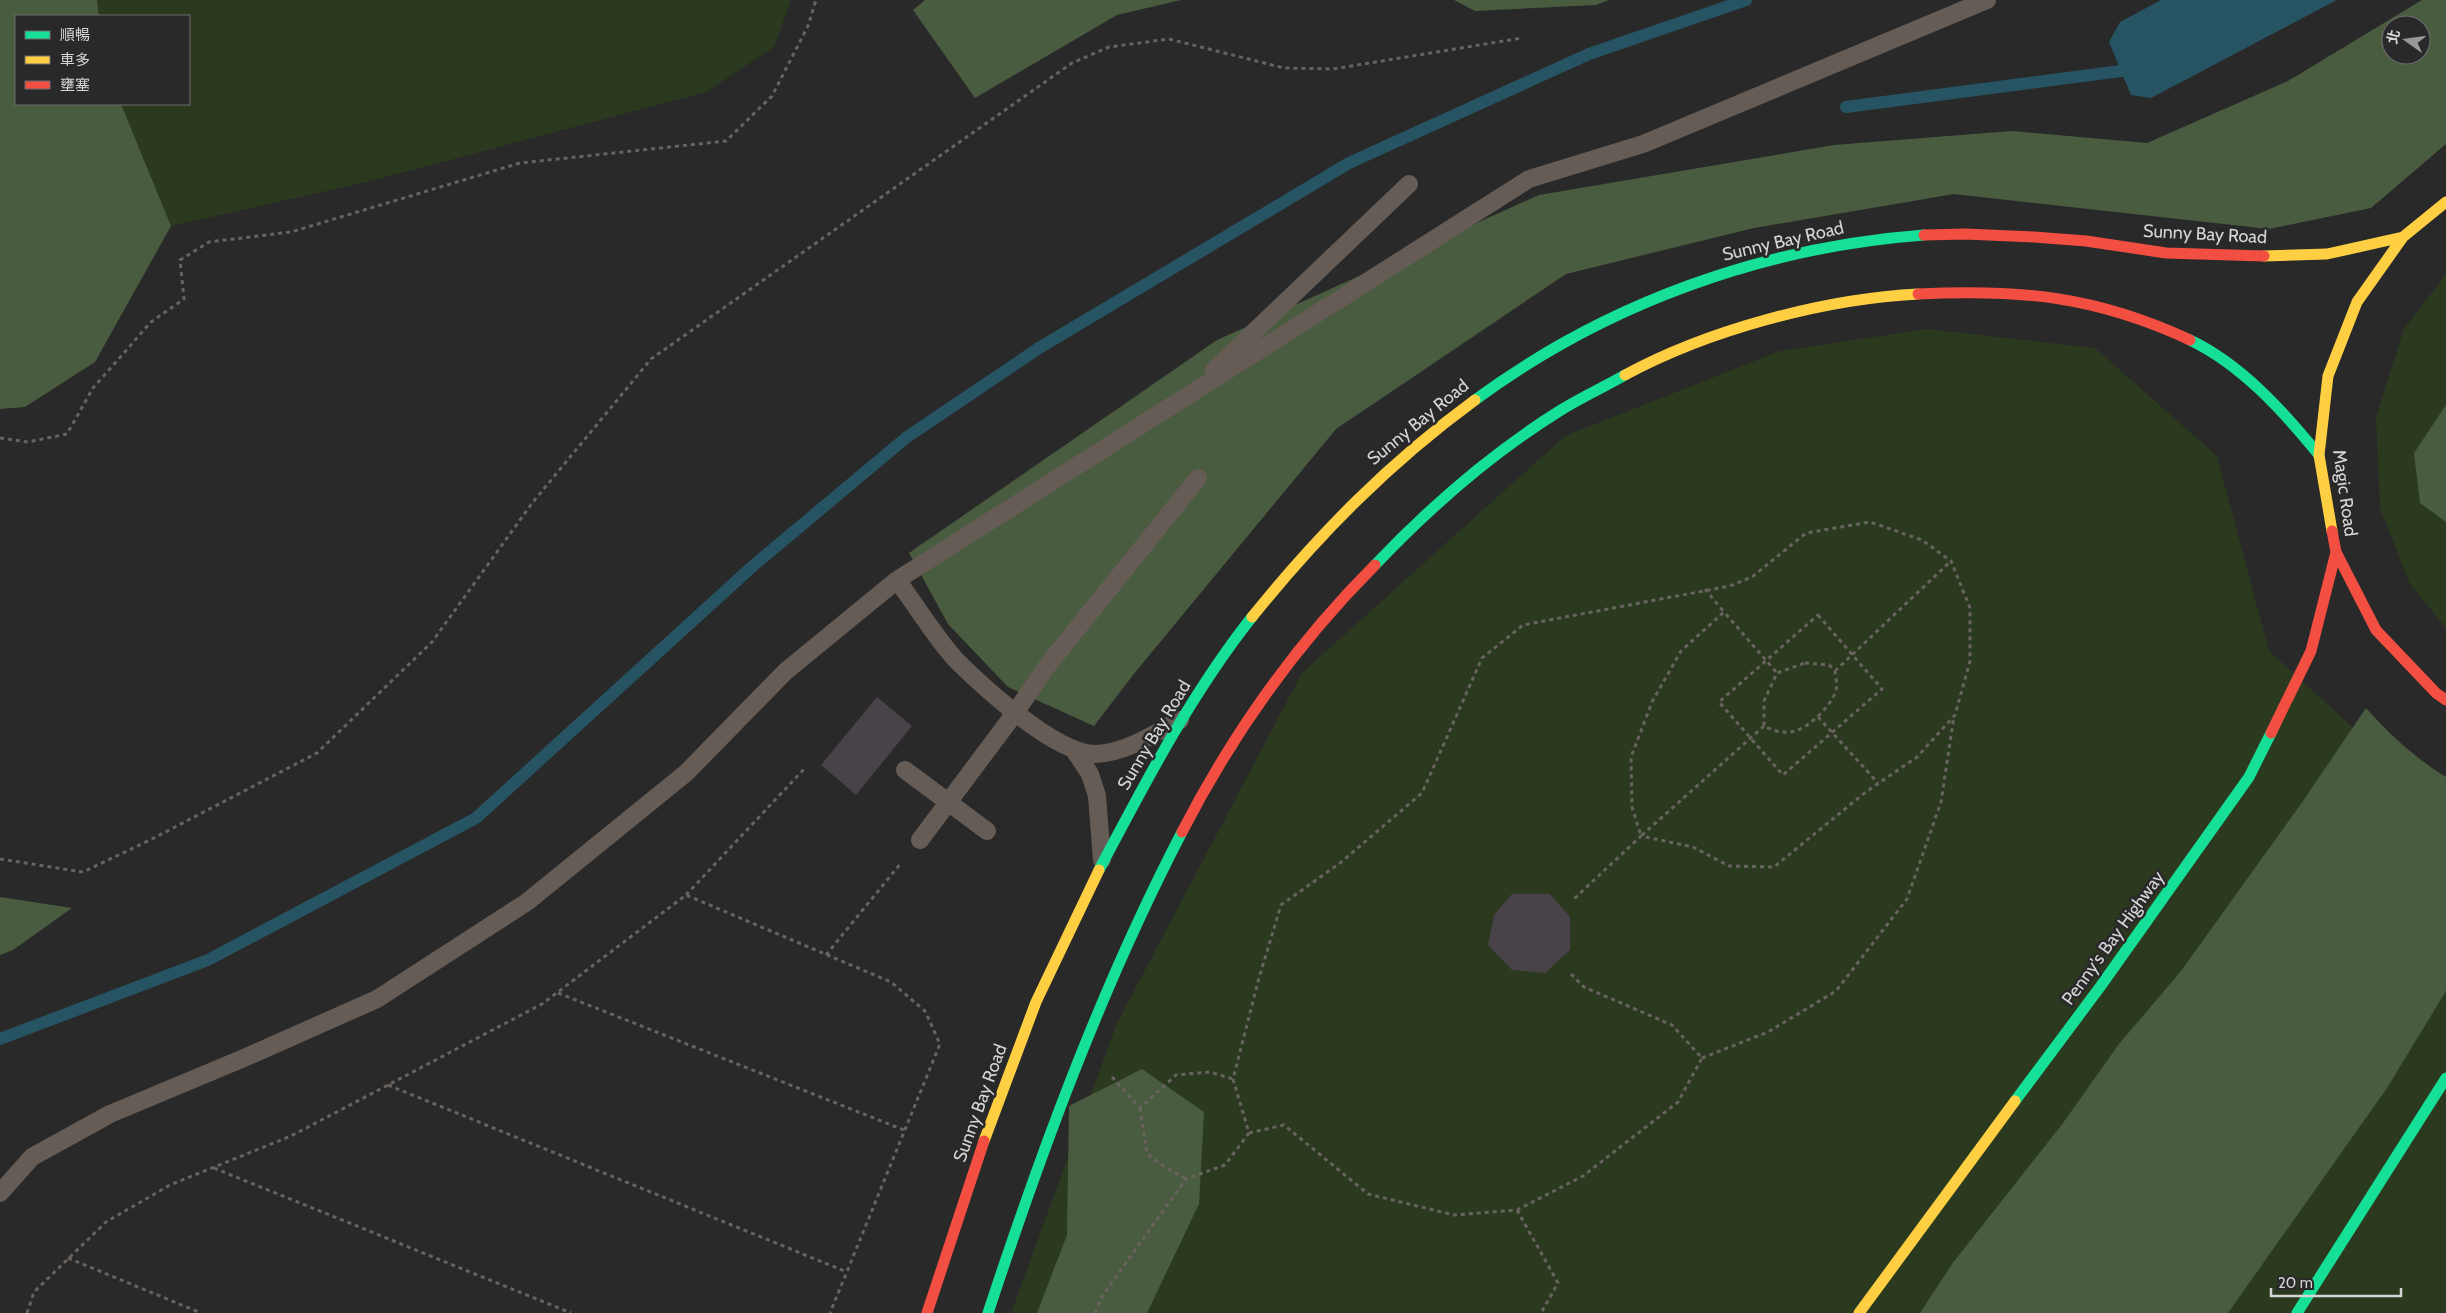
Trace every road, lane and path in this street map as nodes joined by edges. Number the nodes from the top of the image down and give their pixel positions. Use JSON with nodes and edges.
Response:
{"nodes":[{"id":1,"x":816,"y":0,"type":"edge"},
{"id":2,"x":1987,"y":0,"type":"edge"},
{"id":3,"x":1522,"y":38,"type":"dead end"},
{"id":4,"x":1409,"y":184,"type":"dead end"},
{"id":5,"x":2446,"y":202,"type":"edge"},
{"id":6,"x":2403,"y":238,"type":"junction"},
{"id":7,"x":1184,"y":398,"type":"junction"},
{"id":8,"x":0,"y":438,"type":"edge"},
{"id":9,"x":2319,"y":455,"type":"junction"},
{"id":10,"x":1198,"y":478,"type":"dead end"},
{"id":11,"x":2336,"y":552,"type":"junction"},
{"id":12,"x":1951,"y":561,"type":"junction"},
{"id":13,"x":897,"y":580,"type":"junction"},
{"id":14,"x":1705,"y":589,"type":"junction"},
{"id":15,"x":1724,"y":612,"type":"junction"},
{"id":16,"x":1851,"y":654,"type":"junction"},
{"id":17,"x":1766,"y":660,"type":"junction"},
{"id":18,"x":1835,"y":671,"type":"junction"},
{"id":19,"x":1777,"y":673,"type":"junction"},
{"id":20,"x":2446,"y":700,"type":"edge"},
{"id":21,"x":1016,"y":714,"type":"junction"},
{"id":22,"x":1954,"y":715,"type":"junction"},
{"id":23,"x":1818,"y":717,"type":"junction"},
{"id":24,"x":1181,"y":720,"type":"junction"},
{"id":25,"x":1764,"y":726,"type":"junction"},
{"id":26,"x":1832,"y":732,"type":"junction"},
{"id":27,"x":1751,"y":739,"type":"junction"},
{"id":28,"x":1074,"y":750,"type":"junction"},
{"id":29,"x":805,"y":768,"type":"dead end"},
{"id":30,"x":905,"y":770,"type":"dead end"},
{"id":31,"x":1878,"y":784,"type":"junction"},
{"id":32,"x":948,"y":803,"type":"junction"},
{"id":33,"x":987,"y":831,"type":"dead end"},
{"id":34,"x":1641,"y":836,"type":"junction"},
{"id":35,"x":920,"y":840,"type":"joint"},
{"id":36,"x":0,"y":859,"type":"edge"},
{"id":37,"x":1102,"y":860,"type":"junction"},
{"id":38,"x":686,"y":895,"type":"junction"},
{"id":39,"x":1574,"y":899,"type":"dead end"},
{"id":40,"x":826,"y":955,"type":"junction"},
{"id":41,"x":1569,"y":972,"type":"dead end"},
{"id":42,"x":557,"y":992,"type":"junction"},
{"id":43,"x":1084,"y":1044,"type":"junction"},
{"id":44,"x":1702,"y":1058,"type":"junction"},
{"id":45,"x":2446,"y":1078,"type":"edge"},
{"id":46,"x":1233,"y":1079,"type":"junction"},
{"id":47,"x":388,"y":1085,"type":"junction"},
{"id":48,"x":1140,"y":1108,"type":"junction"},
{"id":49,"x":904,"y":1130,"type":"junction"},
{"id":50,"x":1249,"y":1134,"type":"junction"},
{"id":51,"x":213,"y":1168,"type":"junction"},
{"id":52,"x":1186,"y":1179,"type":"junction"},
{"id":53,"x":0,"y":1193,"type":"edge"},
{"id":54,"x":1517,"y":1210,"type":"junction"},
{"id":55,"x":68,"y":1258,"type":"junction"},
{"id":56,"x":847,"y":1272,"type":"junction"},
{"id":57,"x":26,"y":1313,"type":"edge"},
{"id":58,"x":201,"y":1313,"type":"edge"},
{"id":59,"x":571,"y":1313,"type":"edge"},
{"id":60,"x":830,"y":1313,"type":"edge"},
{"id":61,"x":927,"y":1313,"type":"edge"},
{"id":62,"x":988,"y":1313,"type":"edge"},
{"id":63,"x":1096,"y":1313,"type":"edge"},
{"id":64,"x":1541,"y":1313,"type":"edge"},
{"id":65,"x":1859,"y":1313,"type":"edge"},
{"id":66,"x":2297,"y":1313,"type":"edge"}],
"edges":[{"from":1,"to":8,"type":"path"},
{"from":2,"to":7,"type":"lane"},
{"from":3,"to":36,"type":"path"},
{"from":4,"to":7,"type":"lane"},
{"from":5,"to":6,"type":"main road","name":"Magic Road"},
{"from":6,"to":9,"type":"main road","name":"Magic Road"},
{"from":6,"to":24,"type":"main road","name":"Sunny Bay Road"},
{"from":7,"to":13,"type":"lane"},
{"from":9,"to":11,"type":"main road","name":"Magic Road"},
{"from":9,"to":43,"type":"main road"},
{"from":10,"to":21,"type":"lane"},
{"from":11,"to":20,"type":"main road","name":"Magic Road"},
{"from":11,"to":65,"type":"main road","name":"Penny's Bay Highway"},
{"from":12,"to":14,"type":"path"},
{"from":12,"to":16,"type":"path"},
{"from":12,"to":22,"type":"path"},
{"from":13,"to":21,"type":"lane"},
{"from":13,"to":53,"type":"lane"},
{"from":14,"to":15,"type":"path"},
{"from":14,"to":46,"type":"path"},
{"from":15,"to":17,"type":"path"},
{"from":15,"to":34,"type":"path"},
{"from":16,"to":17,"type":"path"},
{"from":16,"to":18,"type":"path"},
{"from":16,"to":26,"type":"path"},
{"from":17,"to":19,"type":"path"},
{"from":17,"to":27,"type":"path"},
{"from":18,"to":19,"type":"path"},
{"from":18,"to":23,"type":"path"},
{"from":19,"to":25,"type":"path"},
{"from":21,"to":28,"type":"lane"},
{"from":21,"to":32,"type":"lane"},
{"from":22,"to":31,"type":"path"},
{"from":22,"to":44,"type":"path"},
{"from":23,"to":25,"type":"path"},
{"from":23,"to":26,"type":"path"},
{"from":24,"to":28,"type":"lane"},
{"from":24,"to":37,"type":"main road","name":"Sunny Bay Road"},
{"from":25,"to":27,"type":"path"},
{"from":26,"to":27,"type":"path"},
{"from":26,"to":31,"type":"path"},
{"from":27,"to":34,"type":"path"},
{"from":28,"to":37,"type":"lane"},
{"from":29,"to":38,"type":"path"},
{"from":30,"to":32,"type":"lane"},
{"from":31,"to":34,"type":"path"},
{"from":32,"to":33,"type":"lane"},
{"from":32,"to":35,"type":"lane"},
{"from":34,"to":39,"type":"path"},
{"from":35,"to":40,"type":"path"},
{"from":37,"to":61,"type":"main road","name":"Sunny Bay Road"},
{"from":38,"to":40,"type":"path"},
{"from":38,"to":42,"type":"path"},
{"from":40,"to":49,"type":"path"},
{"from":41,"to":44,"type":"path"},
{"from":42,"to":47,"type":"path"},
{"from":42,"to":49,"type":"path"},
{"from":43,"to":48,"type":"path"},
{"from":43,"to":62,"type":"main road"},
{"from":44,"to":54,"type":"path"},
{"from":45,"to":66,"type":"main road"},
{"from":46,"to":48,"type":"path"},
{"from":46,"to":50,"type":"path"},
{"from":47,"to":51,"type":"path"},
{"from":47,"to":56,"type":"path"},
{"from":48,"to":52,"type":"path"},
{"from":49,"to":56,"type":"path"},
{"from":50,"to":52,"type":"path"},
{"from":50,"to":54,"type":"path"},
{"from":51,"to":55,"type":"path"},
{"from":51,"to":59,"type":"path"},
{"from":52,"to":63,"type":"path"},
{"from":54,"to":64,"type":"path"},
{"from":55,"to":57,"type":"path"},
{"from":55,"to":58,"type":"path"},
{"from":56,"to":60,"type":"path"}]}
